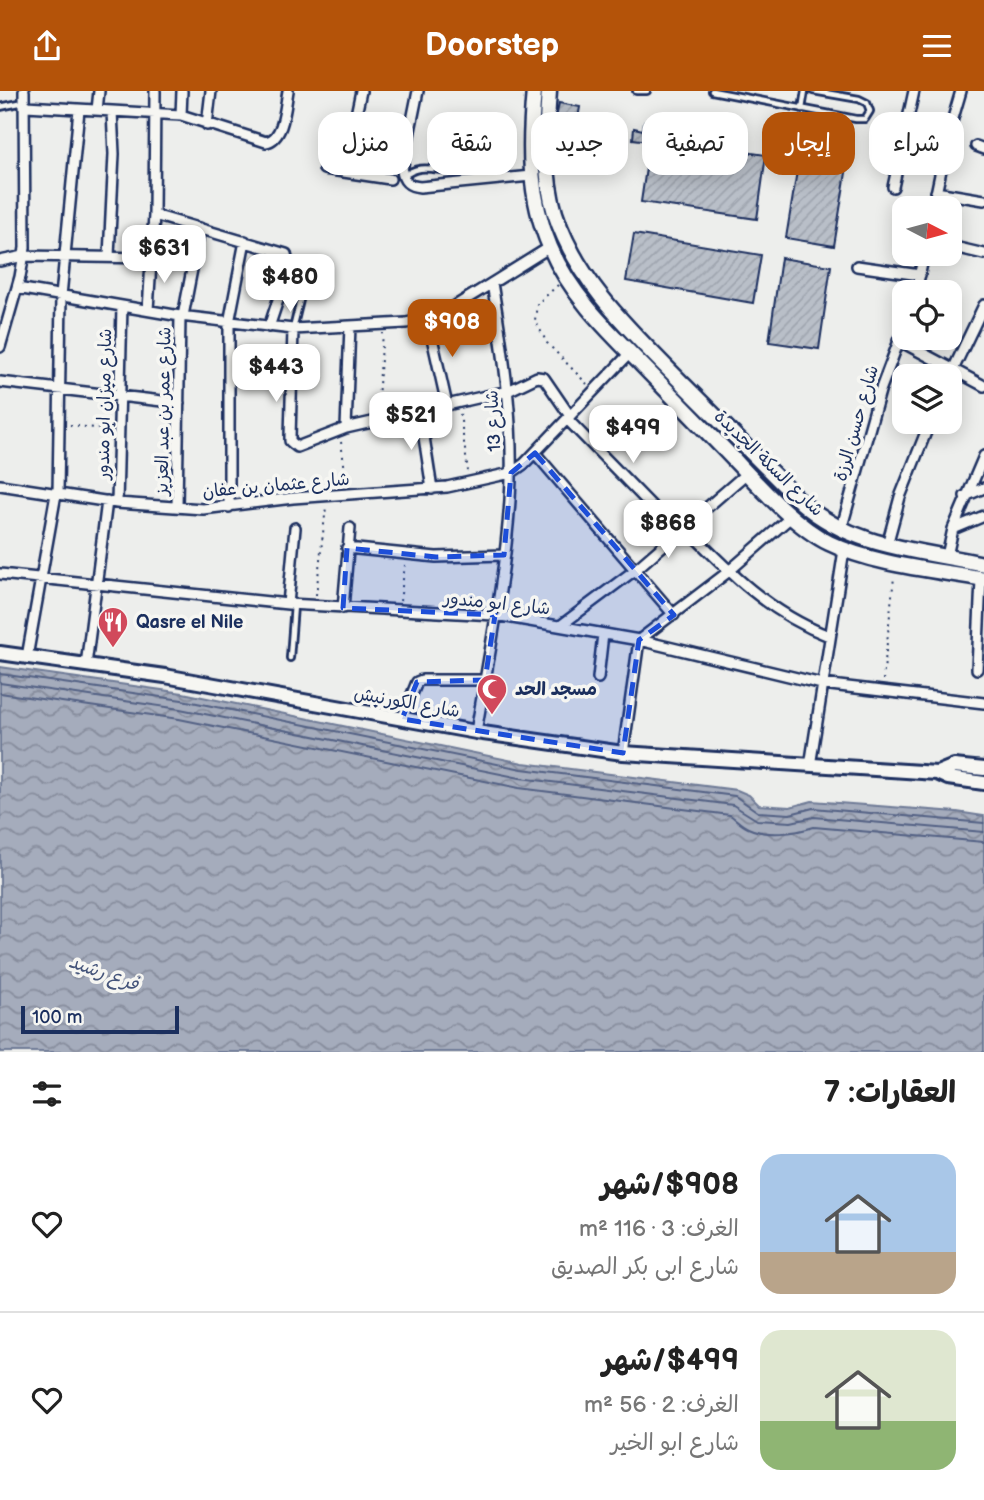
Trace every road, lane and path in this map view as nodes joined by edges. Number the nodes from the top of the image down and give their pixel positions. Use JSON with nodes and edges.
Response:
{"nodes":[{"id":1,"x":24,"y":91,"type":"edge"},
{"id":2,"x":99,"y":91,"type":"edge"},
{"id":3,"x":155,"y":91,"type":"edge"},
{"id":4,"x":182,"y":91,"type":"edge"},
{"id":5,"x":211,"y":91,"type":"edge"},
{"id":6,"x":288,"y":91,"type":"edge"},
{"id":7,"x":360,"y":91,"type":"edge"},
{"id":8,"x":418,"y":91,"type":"edge"},
{"id":9,"x":534,"y":91,"type":"edge"},
{"id":10,"x":549,"y":91,"type":"edge"},
{"id":11,"x":636,"y":91,"type":"edge"},
{"id":12,"x":648,"y":91,"type":"edge"},
{"id":13,"x":712,"y":91,"type":"edge"},
{"id":14,"x":805,"y":91,"type":"edge"},
{"id":15,"x":813,"y":91,"type":"edge"},
{"id":16,"x":914,"y":91,"type":"edge"},
{"id":17,"x":961,"y":91,"type":"edge"},
{"id":18,"x":25,"y":104,"type":"junction"},
{"id":19,"x":0,"y":107,"type":"edge"},
{"id":20,"x":802,"y":109,"type":"junction"},
{"id":21,"x":79,"y":110,"type":"junction"},
{"id":22,"x":97,"y":110,"type":"junction"},
{"id":23,"x":112,"y":111,"type":"junction"},
{"id":24,"x":156,"y":112,"type":"junction"},
{"id":25,"x":356,"y":112,"type":"edge"},
{"id":26,"x":909,"y":112,"type":"edge"},
{"id":27,"x":955,"y":112,"type":"edge"},
{"id":28,"x":181,"y":115,"type":"junction"},
{"id":29,"x":207,"y":125,"type":"junction"},
{"id":30,"x":427,"y":169,"type":"edge"},
{"id":31,"x":364,"y":175,"type":"edge"},
{"id":32,"x":895,"y":175,"type":"edge"},
{"id":33,"x":940,"y":175,"type":"edge"},
{"id":34,"x":531,"y":176,"type":"junction"},
{"id":35,"x":402,"y":177,"type":"junction"},
{"id":36,"x":390,"y":179,"type":"dead end"},
{"id":37,"x":893,"y":187,"type":"dead end"},
{"id":38,"x":936,"y":192,"type":"junction"},
{"id":39,"x":935,"y":196,"type":"edge"},
{"id":40,"x":984,"y":200,"type":"edge"},
{"id":41,"x":154,"y":215,"type":"junction"},
{"id":42,"x":200,"y":228,"type":"junction"},
{"id":43,"x":245,"y":241,"type":"junction"},
{"id":44,"x":550,"y":247,"type":"junction"},
{"id":45,"x":962,"y":249,"type":"edge"},
{"id":46,"x":984,"y":254,"type":"edge"},
{"id":47,"x":66,"y":255,"type":"junction"},
{"id":48,"x":24,"y":256,"type":"junction"},
{"id":49,"x":109,"y":256,"type":"junction"},
{"id":50,"x":151,"y":258,"type":"junction"},
{"id":51,"x":0,"y":261,"type":"edge"},
{"id":52,"x":857,"y":266,"type":"dead end"},
{"id":53,"x":922,"y":266,"type":"edge"},
{"id":54,"x":308,"y":267,"type":"dead end"},
{"id":55,"x":920,"y":275,"type":"junction"},
{"id":56,"x":566,"y":277,"type":"junction"},
{"id":57,"x":919,"y":280,"type":"edge"},
{"id":58,"x":492,"y":283,"type":"junction"},
{"id":59,"x":17,"y":288,"type":"junction"},
{"id":60,"x":61,"y":296,"type":"junction"},
{"id":61,"x":984,"y":305,"type":"edge"},
{"id":62,"x":122,"y":306,"type":"junction"},
{"id":63,"x":148,"y":310,"type":"junction"},
{"id":64,"x":182,"y":316,"type":"junction"},
{"id":65,"x":428,"y":320,"type":"junction"},
{"id":66,"x":981,"y":322,"type":"edge"},
{"id":67,"x":229,"y":323,"type":"junction"},
{"id":68,"x":383,"y":324,"type":"junction"},
{"id":69,"x":350,"y":326,"type":"junction"},
{"id":70,"x":269,"y":327,"type":"junction"},
{"id":71,"x":293,"y":329,"type":"junction"},
{"id":72,"x":0,"y":347,"type":"edge"},
{"id":73,"x":894,"y":350,"type":"edge"},
{"id":74,"x":914,"y":350,"type":"edge"},
{"id":75,"x":630,"y":353,"type":"junction"},
{"id":76,"x":937,"y":364,"type":"edge"},
{"id":77,"x":957,"y":364,"type":"edge"},
{"id":78,"x":962,"y":377,"type":"edge"},
{"id":79,"x":0,"y":382,"type":"edge"},
{"id":80,"x":984,"y":386,"type":"edge"},
{"id":81,"x":60,"y":389,"type":"junction"},
{"id":82,"x":508,"y":391,"type":"junction"},
{"id":83,"x":594,"y":391,"type":"junction"},
{"id":84,"x":119,"y":396,"type":"junction"},
{"id":85,"x":459,"y":402,"type":"junction"},
{"id":86,"x":179,"y":403,"type":"junction"},
{"id":87,"x":447,"y":405,"type":"junction"},
{"id":88,"x":420,"y":411,"type":"junction"},
{"id":89,"x":569,"y":418,"type":"junction"},
{"id":90,"x":376,"y":422,"type":"junction"},
{"id":91,"x":59,"y":423,"type":"junction"},
{"id":92,"x":342,"y":430,"type":"junction"},
{"id":93,"x":118,"y":431,"type":"junction"},
{"id":94,"x":925,"y":434,"type":"edge"},
{"id":95,"x":535,"y":453,"type":"junction"},
{"id":96,"x":984,"y":456,"type":"edge"},
{"id":97,"x":511,"y":473,"type":"junction"},
{"id":98,"x":748,"y":473,"type":"junction"},
{"id":99,"x":469,"y":484,"type":"junction"},
{"id":100,"x":0,"y":487,"type":"edge"},
{"id":101,"x":984,"y":488,"type":"edge"},
{"id":102,"x":432,"y":489,"type":"junction"},
{"id":103,"x":348,"y":493,"type":"junction"},
{"id":104,"x":57,"y":494,"type":"junction"},
{"id":105,"x":328,"y":496,"type":"junction"},
{"id":106,"x":965,"y":496,"type":"junction"},
{"id":107,"x":112,"y":502,"type":"junction"},
{"id":108,"x":177,"y":507,"type":"junction"},
{"id":109,"x":229,"y":507,"type":"junction"},
{"id":110,"x":792,"y":516,"type":"junction"},
{"id":111,"x":984,"y":516,"type":"edge"},
{"id":112,"x":295,"y":528,"type":"dead end"},
{"id":113,"x":349,"y":528,"type":"dead end"},
{"id":114,"x":681,"y":529,"type":"junction"},
{"id":115,"x":953,"y":529,"type":"junction"},
{"id":116,"x":841,"y":530,"type":"junction"},
{"id":117,"x":887,"y":545,"type":"junction"},
{"id":118,"x":347,"y":548,"type":"junction"},
{"id":119,"x":844,"y":549,"type":"junction"},
{"id":120,"x":407,"y":554,"type":"junction"},
{"id":121,"x":504,"y":555,"type":"junction"},
{"id":122,"x":947,"y":556,"type":"junction"},
{"id":123,"x":895,"y":563,"type":"junction"},
{"id":124,"x":635,"y":570,"type":"junction"},
{"id":125,"x":729,"y":572,"type":"junction"},
{"id":126,"x":0,"y":573,"type":"edge"},
{"id":127,"x":983,"y":574,"type":"edge"},
{"id":128,"x":41,"y":578,"type":"junction"},
{"id":129,"x":96,"y":584,"type":"junction"},
{"id":130,"x":291,"y":604,"type":"junction"},
{"id":131,"x":315,"y":606,"type":"junction"},
{"id":132,"x":343,"y":608,"type":"junction"},
{"id":133,"x":398,"y":610,"type":"junction"},
{"id":134,"x":495,"y":615,"type":"junction"},
{"id":135,"x":674,"y":615,"type":"junction"},
{"id":136,"x":560,"y":626,"type":"junction"},
{"id":137,"x":603,"y":634,"type":"junction"},
{"id":138,"x":829,"y":636,"type":"junction"},
{"id":139,"x":639,"y":641,"type":"junction"},
{"id":140,"x":0,"y":653,"type":"edge"},
{"id":141,"x":27,"y":657,"type":"junction"},
{"id":142,"x":289,"y":658,"type":"dead end"},
{"id":143,"x":86,"y":665,"type":"junction"},
{"id":144,"x":977,"y":669,"type":"dead end"},
{"id":145,"x":598,"y":678,"type":"dead end"},
{"id":146,"x":485,"y":680,"type":"junction"},
{"id":147,"x":822,"y":684,"type":"junction"},
{"id":148,"x":882,"y":691,"type":"junction"},
{"id":149,"x":984,"y":703,"type":"edge"},
{"id":150,"x":402,"y":719,"type":"junction"},
{"id":151,"x":476,"y":732,"type":"junction"},
{"id":152,"x":623,"y":753,"type":"junction"},
{"id":153,"x":810,"y":766,"type":"junction"},
{"id":154,"x":984,"y":769,"type":"edge"},
{"id":155,"x":937,"y":773,"type":"junction"},
{"id":156,"x":984,"y":783,"type":"edge"}],
"edges":[{"from":1,"to":18,"type":"street"},
{"from":2,"to":22,"type":"street"},
{"from":3,"to":24,"type":"street"},
{"from":4,"to":28,"type":"street"},
{"from":5,"to":29,"type":"street"},
{"from":6,"to":29,"type":"street"},
{"from":7,"to":25,"type":"street"},
{"from":8,"to":35,"type":"street"},
{"from":9,"to":34,"type":"main road","name":"شارع السكة الجديدة"},
{"from":10,"to":116,"type":"main road","name":"شارع السكة الجديدة"},
{"from":11,"to":12,"type":"lane"},
{"from":13,"to":20,"type":"lane"},
{"from":14,"to":20,"type":"lane"},
{"from":15,"to":20,"type":"lane"},
{"from":16,"to":26,"type":"street"},
{"from":17,"to":27,"type":"street"},
{"from":18,"to":19,"type":"lane"},
{"from":18,"to":21,"type":"street"},
{"from":18,"to":48,"type":"street"},
{"from":21,"to":22,"type":"street"},
{"from":21,"to":47,"type":"street"},
{"from":22,"to":23,"type":"street"},
{"from":23,"to":24,"type":"street"},
{"from":23,"to":49,"type":"street"},
{"from":24,"to":28,"type":"street"},
{"from":24,"to":41,"type":"street"},
{"from":28,"to":29,"type":"street"},
{"from":30,"to":35,"type":"lane"},
{"from":31,"to":36,"type":"street"},
{"from":32,"to":37,"type":"street"},
{"from":33,"to":38,"type":"street"},
{"from":34,"to":35,"type":"street"},
{"from":34,"to":44,"type":"main road","name":"شارع السكة الجديدة"},
{"from":38,"to":39,"type":"street"},
{"from":38,"to":40,"type":"street"},
{"from":41,"to":42,"type":"street"},
{"from":41,"to":50,"type":"street"},
{"from":42,"to":43,"type":"street"},
{"from":42,"to":64,"type":"street","name":"شارع عمر بن عبد العزيز"},
{"from":43,"to":67,"type":"street"},
{"from":43,"to":70,"type":"street"},
{"from":44,"to":56,"type":"main road","name":"شارع السكة الجديدة"},
{"from":44,"to":58,"type":"street"},
{"from":45,"to":46,"type":"street"},
{"from":47,"to":48,"type":"street"},
{"from":47,"to":49,"type":"street"},
{"from":47,"to":60,"type":"street"},
{"from":48,"to":51,"type":"street"},
{"from":48,"to":59,"type":"street"},
{"from":49,"to":50,"type":"street"},
{"from":50,"to":63,"type":"street"},
{"from":52,"to":55,"type":"street"},
{"from":53,"to":55,"type":"street"},
{"from":54,"to":71,"type":"lane"},
{"from":55,"to":57,"type":"street"},
{"from":56,"to":75,"type":"main road","name":"شارع السكة الجديدة"},
{"from":56,"to":83,"type":"path"},
{"from":58,"to":65,"type":"street"},
{"from":58,"to":82,"type":"street","name":"شارع 13"},
{"from":59,"to":60,"type":"street"},
{"from":59,"to":72,"type":"street"},
{"from":60,"to":62,"type":"street"},
{"from":60,"to":81,"type":"street"},
{"from":61,"to":66,"type":"street"},
{"from":62,"to":63,"type":"street"},
{"from":62,"to":84,"type":"street","name":"شارع ميزان ابو مندور"},
{"from":63,"to":64,"type":"street"},
{"from":64,"to":67,"type":"street"},
{"from":64,"to":86,"type":"street","name":"شارع عمر بن عبد العزيز"},
{"from":65,"to":68,"type":"street"},
{"from":65,"to":87,"type":"street"},
{"from":66,"to":77,"type":"street"},
{"from":67,"to":70,"type":"street"},
{"from":67,"to":109,"type":"street"},
{"from":68,"to":69,"type":"street"},
{"from":68,"to":90,"type":"path"},
{"from":69,"to":71,"type":"street"},
{"from":69,"to":92,"type":"street"},
{"from":70,"to":71,"type":"street"},
{"from":71,"to":92,"type":"street"},
{"from":73,"to":116,"type":"street","name":"شارع حسن الرزة"},
{"from":74,"to":76,"type":"street"},
{"from":75,"to":83,"type":"street","name":"شارع عثمان بن عفان"},
{"from":75,"to":98,"type":"main road","name":"شارع السكة الجديدة"},
{"from":78,"to":80,"type":"street"},
{"from":79,"to":81,"type":"street"},
{"from":81,"to":84,"type":"street"},
{"from":81,"to":91,"type":"street"},
{"from":82,"to":85,"type":"street"},
{"from":82,"to":89,"type":"street"},
{"from":82,"to":97,"type":"street","name":"شارع 13"},
{"from":83,"to":89,"type":"street","name":"شارع عثمان بن عفان"},
{"from":84,"to":86,"type":"street"},
{"from":84,"to":93,"type":"street","name":"شارع ميزان ابو مندور"},
{"from":85,"to":87,"type":"street"},
{"from":85,"to":99,"type":"path"},
{"from":86,"to":108,"type":"street","name":"شارع عمر بن عبد العزيز"},
{"from":87,"to":88,"type":"street"},
{"from":88,"to":90,"type":"street"},
{"from":88,"to":102,"type":"street"},
{"from":89,"to":95,"type":"street","name":"شارع عثمان بن عفان"},
{"from":89,"to":114,"type":"street"},
{"from":90,"to":92,"type":"street"},
{"from":91,"to":93,"type":"path"},
{"from":91,"to":104,"type":"street"},
{"from":92,"to":103,"type":"path"},
{"from":93,"to":107,"type":"street","name":"شارع ميزان ابو مندور"},
{"from":94,"to":117,"type":"street"},
{"from":95,"to":97,"type":"street","name":"شارع عثمان بن عفان"},
{"from":95,"to":124,"type":"street"},
{"from":96,"to":106,"type":"street"},
{"from":97,"to":99,"type":"street","name":"شارع عثمان بن عفان"},
{"from":97,"to":121,"type":"street","name":"شارع 13"},
{"from":98,"to":110,"type":"main road","name":"شارع السكة الجديدة"},
{"from":98,"to":114,"type":"street"},
{"from":99,"to":102,"type":"street","name":"شارع عثمان بن عفان"},
{"from":100,"to":104,"type":"street","name":"شارع عثمان بن عفان"},
{"from":101,"to":106,"type":"street"},
{"from":102,"to":103,"type":"street","name":"شارع عثمان بن عفان"},
{"from":103,"to":105,"type":"street","name":"شارع عثمان بن عفان"},
{"from":104,"to":107,"type":"street","name":"شارع عثمان بن عفان"},
{"from":104,"to":128,"type":"street"},
{"from":105,"to":109,"type":"street","name":"شارع عثمان بن عفان"},
{"from":105,"to":131,"type":"path"},
{"from":106,"to":115,"type":"street"},
{"from":107,"to":108,"type":"street","name":"شارع عثمان بن عفان"},
{"from":107,"to":129,"type":"street","name":"شارع ميزان ابو مندور"},
{"from":108,"to":109,"type":"street","name":"شارع عثمان بن عفان"},
{"from":110,"to":119,"type":"main road","name":"شارع السكة الجديدة"},
{"from":110,"to":125,"type":"street"},
{"from":111,"to":115,"type":"street"},
{"from":112,"to":130,"type":"street"},
{"from":113,"to":118,"type":"street"},
{"from":114,"to":124,"type":"street"},
{"from":114,"to":125,"type":"street"},
{"from":115,"to":122,"type":"street"},
{"from":116,"to":117,"type":"main road","name":"شارع السكة الجديدة"},
{"from":117,"to":122,"type":"main road","name":"شارع السكة الجديدة"},
{"from":118,"to":120,"type":"street"},
{"from":118,"to":132,"type":"street"},
{"from":119,"to":123,"type":"main road","name":"شارع السكة الجديدة"},
{"from":119,"to":138,"type":"street"},
{"from":120,"to":121,"type":"street"},
{"from":120,"to":133,"type":"path"},
{"from":121,"to":134,"type":"street","name":"شارع 13"},
{"from":122,"to":127,"type":"main road","name":"شارع السكة الجديدة"},
{"from":123,"to":127,"type":"main road","name":"شارع السكة الجديدة"},
{"from":123,"to":148,"type":"path"},
{"from":124,"to":135,"type":"street"},
{"from":124,"to":136,"type":"street"},
{"from":125,"to":135,"type":"street"},
{"from":125,"to":138,"type":"street"},
{"from":126,"to":128,"type":"street","name":"شارع ابو مندور"},
{"from":127,"to":144,"type":"street"},
{"from":128,"to":129,"type":"street","name":"شارع ابو مندور"},
{"from":128,"to":141,"type":"street"},
{"from":129,"to":130,"type":"street","name":"شارع ابو مندور"},
{"from":129,"to":143,"type":"street","name":"شارع ميزان ابو مندور"},
{"from":130,"to":131,"type":"street","name":"شارع ابو مندور"},
{"from":130,"to":142,"type":"lane"},
{"from":131,"to":132,"type":"street","name":"شارع ابو مندور"},
{"from":132,"to":133,"type":"street","name":"شارع ابو مندور"},
{"from":133,"to":134,"type":"street","name":"شارع ابو مندور"},
{"from":134,"to":136,"type":"street","name":"شارع ابو مندور"},
{"from":134,"to":146,"type":"street","name":"شارع 13"},
{"from":135,"to":139,"type":"street"},
{"from":136,"to":137,"type":"street","name":"شارع ابو مندور"},
{"from":137,"to":139,"type":"street","name":"شارع ابو مندور"},
{"from":137,"to":145,"type":"street"},
{"from":138,"to":147,"type":"street"},
{"from":139,"to":147,"type":"street","name":"شارع ابو مندور"},
{"from":139,"to":152,"type":"street"},
{"from":140,"to":141,"type":"main road","name":"شارع الكورنيش"},
{"from":141,"to":143,"type":"main road","name":"شارع الكورنيش"},
{"from":143,"to":150,"type":"main road","name":"شارع الكورنيش"},
{"from":146,"to":150,"type":"street"},
{"from":146,"to":151,"type":"street","name":"شارع 13"},
{"from":147,"to":148,"type":"street","name":"شارع ابو مندور"},
{"from":147,"to":153,"type":"street"},
{"from":148,"to":149,"type":"street","name":"شارع ابو مندور"},
{"from":150,"to":151,"type":"main road","name":"شارع الكورنيش"},
{"from":151,"to":152,"type":"main road","name":"شارع الكورنيش"},
{"from":152,"to":153,"type":"main road","name":"شارع الكورنيش"},
{"from":153,"to":155,"type":"main road","name":"شارع الكورنيش"},
{"from":154,"to":155,"type":"main road","name":"شارع الكورنيش"},
{"from":155,"to":156,"type":"main road","name":"شارع الكورنيش"}]}
